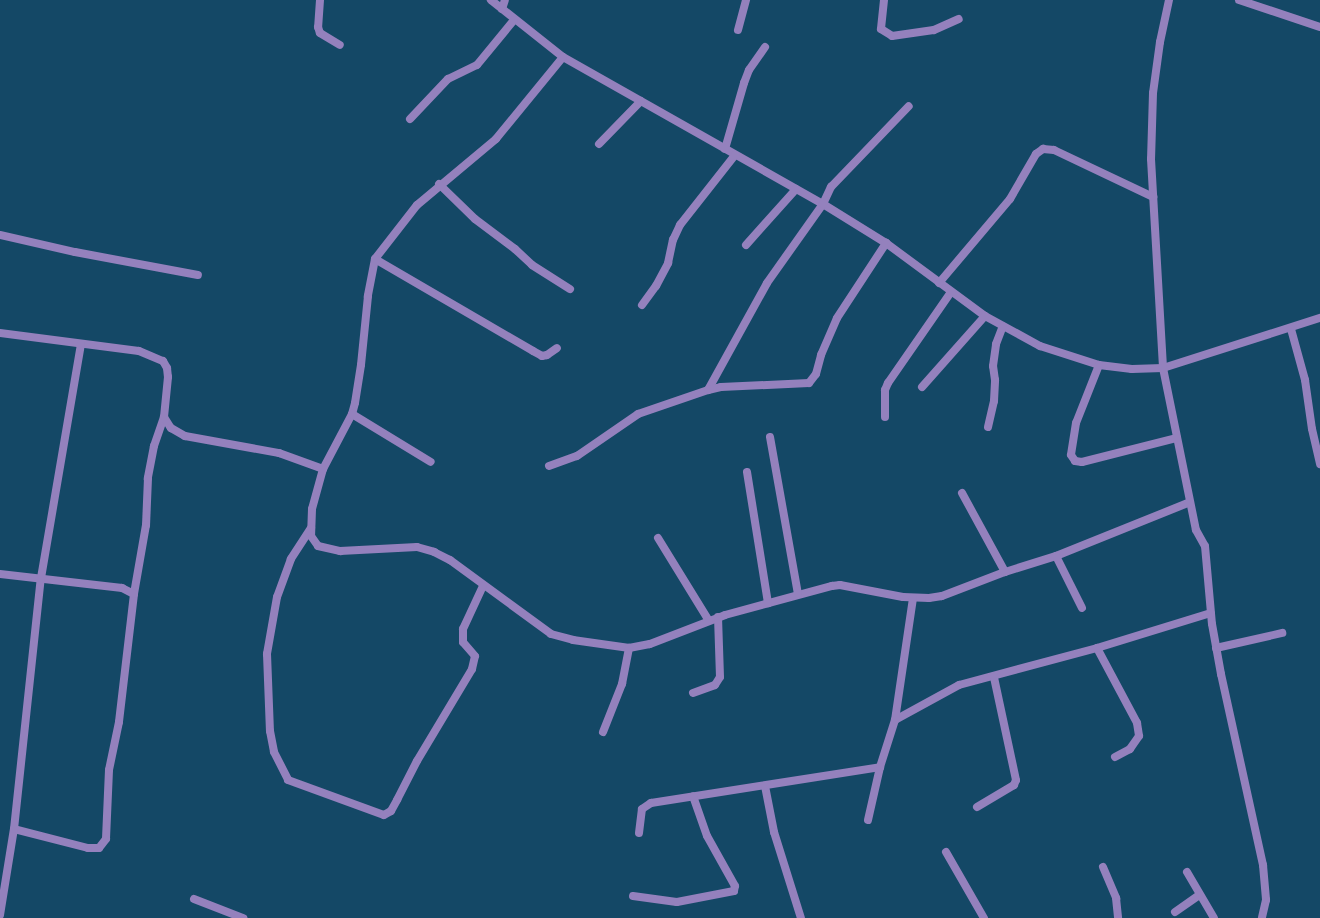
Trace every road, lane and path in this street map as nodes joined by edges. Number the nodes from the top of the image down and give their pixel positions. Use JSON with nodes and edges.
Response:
{"nodes":[{"id":1,"x":320,"y":0,"type":"edge"},
{"id":2,"x":491,"y":0,"type":"edge"},
{"id":3,"x":505,"y":0,"type":"edge"},
{"id":4,"x":746,"y":0,"type":"edge"},
{"id":5,"x":884,"y":0,"type":"edge"},
{"id":6,"x":1239,"y":0,"type":"edge"},
{"id":7,"x":1166,"y":1,"type":"edge"},
{"id":8,"x":502,"y":10,"type":"junction"},
{"id":9,"x":960,"y":19,"type":"dead end"},
{"id":10,"x":514,"y":20,"type":"junction"},
{"id":11,"x":1320,"y":27,"type":"edge"},
{"id":12,"x":738,"y":30,"type":"dead end"},
{"id":13,"x":340,"y":45,"type":"dead end"},
{"id":14,"x":765,"y":46,"type":"dead end"},
{"id":15,"x":563,"y":57,"type":"junction"},
{"id":16,"x":641,"y":102,"type":"junction"},
{"id":17,"x":909,"y":106,"type":"dead end"},
{"id":18,"x":410,"y":119,"type":"dead end"},
{"id":19,"x":599,"y":144,"type":"dead end"},
{"id":20,"x":725,"y":149,"type":"junction"},
{"id":21,"x":735,"y":155,"type":"junction"},
{"id":22,"x":439,"y":184,"type":"junction"},
{"id":23,"x":796,"y":189,"type":"junction"},
{"id":24,"x":1153,"y":197,"type":"junction"},
{"id":25,"x":823,"y":204,"type":"junction"},
{"id":26,"x":0,"y":235,"type":"edge"},
{"id":27,"x":886,"y":243,"type":"junction"},
{"id":28,"x":746,"y":245,"type":"dead end"},
{"id":29,"x":375,"y":259,"type":"junction"},
{"id":30,"x":198,"y":275,"type":"dead end"},
{"id":31,"x":939,"y":283,"type":"junction"},
{"id":32,"x":570,"y":289,"type":"dead end"},
{"id":33,"x":951,"y":292,"type":"junction"},
{"id":34,"x":642,"y":305,"type":"dead end"},
{"id":35,"x":985,"y":316,"type":"junction"},
{"id":36,"x":1320,"y":318,"type":"edge"},
{"id":37,"x":1003,"y":326,"type":"junction"},
{"id":38,"x":1291,"y":328,"type":"junction"},
{"id":39,"x":0,"y":333,"type":"edge"},
{"id":40,"x":82,"y":344,"type":"junction"},
{"id":41,"x":557,"y":348,"type":"dead end"},
{"id":42,"x":1100,"y":365,"type":"junction"},
{"id":43,"x":1163,"y":368,"type":"junction"},
{"id":44,"x":922,"y":387,"type":"dead end"},
{"id":45,"x":708,"y":390,"type":"junction"},
{"id":46,"x":352,"y":414,"type":"junction"},
{"id":47,"x":164,"y":417,"type":"junction"},
{"id":48,"x":885,"y":417,"type":"dead end"},
{"id":49,"x":988,"y":427,"type":"dead end"},
{"id":50,"x":171,"y":428,"type":"junction"},
{"id":51,"x":770,"y":437,"type":"dead end"},
{"id":52,"x":157,"y":438,"type":"junction"},
{"id":53,"x":1177,"y":438,"type":"junction"},
{"id":54,"x":431,"y":462,"type":"dead end"},
{"id":55,"x":1320,"y":464,"type":"edge"},
{"id":56,"x":549,"y":466,"type":"dead end"},
{"id":57,"x":323,"y":469,"type":"junction"},
{"id":58,"x":747,"y":472,"type":"dead end"},
{"id":59,"x":962,"y":493,"type":"dead end"},
{"id":60,"x":1190,"y":502,"type":"junction"},
{"id":61,"x":310,"y":528,"type":"junction"},
{"id":62,"x":658,"y":538,"type":"dead end"},
{"id":63,"x":1056,"y":556,"type":"junction"},
{"id":64,"x":1004,"y":572,"type":"junction"},
{"id":65,"x":0,"y":574,"type":"edge"},
{"id":66,"x":41,"y":578,"type":"junction"},
{"id":67,"x":136,"y":579,"type":"junction"},
{"id":68,"x":483,"y":586,"type":"junction"},
{"id":69,"x":122,"y":588,"type":"junction"},
{"id":70,"x":134,"y":594,"type":"junction"},
{"id":71,"x":798,"y":594,"type":"junction"},
{"id":72,"x":913,"y":598,"type":"junction"},
{"id":73,"x":768,"y":603,"type":"junction"},
{"id":74,"x":1082,"y":608,"type":"dead end"},
{"id":75,"x":1211,"y":613,"type":"junction"},
{"id":76,"x":718,"y":618,"type":"junction"},
{"id":77,"x":709,"y":621,"type":"junction"},
{"id":78,"x":1282,"y":633,"type":"dead end"},
{"id":79,"x":629,"y":648,"type":"junction"},
{"id":80,"x":1098,"y":648,"type":"junction"},
{"id":81,"x":1216,"y":648,"type":"junction"},
{"id":82,"x":994,"y":677,"type":"junction"},
{"id":83,"x":693,"y":693,"type":"dead end"},
{"id":84,"x":895,"y":720,"type":"junction"},
{"id":85,"x":603,"y":732,"type":"dead end"},
{"id":86,"x":1115,"y":756,"type":"dead end"},
{"id":87,"x":880,"y":767,"type":"junction"},
{"id":88,"x":765,"y":786,"type":"junction"},
{"id":89,"x":693,"y":796,"type":"junction"},
{"id":90,"x":977,"y":807,"type":"dead end"},
{"id":91,"x":868,"y":820,"type":"dead end"},
{"id":92,"x":14,"y":829,"type":"junction"},
{"id":93,"x":639,"y":833,"type":"dead end"},
{"id":94,"x":946,"y":852,"type":"dead end"},
{"id":95,"x":1103,"y":867,"type":"dead end"},
{"id":96,"x":1187,"y":872,"type":"dead end"},
{"id":97,"x":1199,"y":895,"type":"junction"},
{"id":98,"x":633,"y":896,"type":"dead end"},
{"id":99,"x":194,"y":900,"type":"dead end"},
{"id":100,"x":1175,"y":912,"type":"dead end"},
{"id":101,"x":0,"y":915,"type":"edge"},
{"id":102,"x":224,"y":915,"type":"edge"},
{"id":103,"x":243,"y":918,"type":"edge"},
{"id":104,"x":801,"y":918,"type":"edge"},
{"id":105,"x":984,"y":918,"type":"edge"},
{"id":106,"x":1118,"y":918,"type":"edge"},
{"id":107,"x":1214,"y":918,"type":"edge"},
{"id":108,"x":1262,"y":918,"type":"edge"}],
"edges":[{"from":1,"to":13,"type":"street"},
{"from":2,"to":8,"type":"street"},
{"from":3,"to":8,"type":"street"},
{"from":4,"to":12,"type":"street"},
{"from":5,"to":9,"type":"street"},
{"from":6,"to":11,"type":"street"},
{"from":7,"to":24,"type":"street"},
{"from":8,"to":10,"type":"street"},
{"from":10,"to":15,"type":"street"},
{"from":10,"to":18,"type":"street"},
{"from":14,"to":20,"type":"street"},
{"from":15,"to":16,"type":"street"},
{"from":15,"to":22,"type":"street"},
{"from":16,"to":19,"type":"street"},
{"from":16,"to":20,"type":"street"},
{"from":17,"to":25,"type":"street"},
{"from":20,"to":21,"type":"street"},
{"from":21,"to":23,"type":"street"},
{"from":21,"to":34,"type":"street"},
{"from":22,"to":29,"type":"street"},
{"from":22,"to":32,"type":"street"},
{"from":23,"to":25,"type":"street"},
{"from":23,"to":28,"type":"street"},
{"from":24,"to":31,"type":"street"},
{"from":24,"to":43,"type":"street"},
{"from":25,"to":27,"type":"street"},
{"from":25,"to":45,"type":"street"},
{"from":26,"to":30,"type":"street"},
{"from":27,"to":31,"type":"street"},
{"from":27,"to":45,"type":"street"},
{"from":29,"to":41,"type":"street"},
{"from":29,"to":46,"type":"street"},
{"from":31,"to":33,"type":"street"},
{"from":33,"to":35,"type":"street"},
{"from":33,"to":48,"type":"street"},
{"from":35,"to":37,"type":"street"},
{"from":35,"to":44,"type":"street"},
{"from":36,"to":38,"type":"street"},
{"from":37,"to":42,"type":"street"},
{"from":37,"to":49,"type":"street"},
{"from":38,"to":43,"type":"street"},
{"from":38,"to":55,"type":"street"},
{"from":39,"to":40,"type":"street"},
{"from":40,"to":47,"type":"street"},
{"from":40,"to":66,"type":"street"},
{"from":42,"to":43,"type":"street"},
{"from":42,"to":53,"type":"street"},
{"from":43,"to":53,"type":"street"},
{"from":45,"to":56,"type":"street"},
{"from":46,"to":54,"type":"street"},
{"from":46,"to":57,"type":"street"},
{"from":47,"to":50,"type":"street"},
{"from":47,"to":52,"type":"street"},
{"from":50,"to":52,"type":"street"},
{"from":50,"to":57,"type":"street"},
{"from":51,"to":71,"type":"street"},
{"from":52,"to":67,"type":"street"},
{"from":53,"to":60,"type":"street"},
{"from":57,"to":61,"type":"street"},
{"from":58,"to":73,"type":"street"},
{"from":59,"to":64,"type":"street"},
{"from":60,"to":63,"type":"street"},
{"from":60,"to":75,"type":"street"},
{"from":61,"to":68,"type":"street"},
{"from":61,"to":68,"type":"street"},
{"from":62,"to":77,"type":"street"},
{"from":63,"to":64,"type":"street"},
{"from":63,"to":74,"type":"street"},
{"from":64,"to":72,"type":"street"},
{"from":65,"to":66,"type":"street"},
{"from":66,"to":69,"type":"street"},
{"from":66,"to":92,"type":"street"},
{"from":67,"to":69,"type":"street"},
{"from":67,"to":70,"type":"street"},
{"from":68,"to":79,"type":"street"},
{"from":69,"to":70,"type":"street"},
{"from":70,"to":92,"type":"street"},
{"from":71,"to":72,"type":"street"},
{"from":71,"to":73,"type":"street"},
{"from":72,"to":84,"type":"street"},
{"from":73,"to":76,"type":"street"},
{"from":75,"to":80,"type":"street"},
{"from":75,"to":81,"type":"street"},
{"from":76,"to":77,"type":"street"},
{"from":76,"to":83,"type":"street"},
{"from":77,"to":79,"type":"street"},
{"from":78,"to":81,"type":"street"},
{"from":79,"to":85,"type":"street"},
{"from":80,"to":82,"type":"street"},
{"from":80,"to":86,"type":"street"},
{"from":81,"to":108,"type":"street"},
{"from":82,"to":84,"type":"street"},
{"from":82,"to":90,"type":"street"},
{"from":84,"to":87,"type":"street"},
{"from":87,"to":88,"type":"street"},
{"from":87,"to":91,"type":"street"},
{"from":88,"to":89,"type":"street"},
{"from":88,"to":104,"type":"street"},
{"from":89,"to":93,"type":"street"},
{"from":89,"to":98,"type":"street"},
{"from":92,"to":101,"type":"street"},
{"from":94,"to":105,"type":"street"},
{"from":95,"to":106,"type":"street"},
{"from":96,"to":97,"type":"street"},
{"from":97,"to":100,"type":"street"},
{"from":97,"to":107,"type":"street"},
{"from":99,"to":102,"type":"street"},
{"from":102,"to":103,"type":"street"}]}
